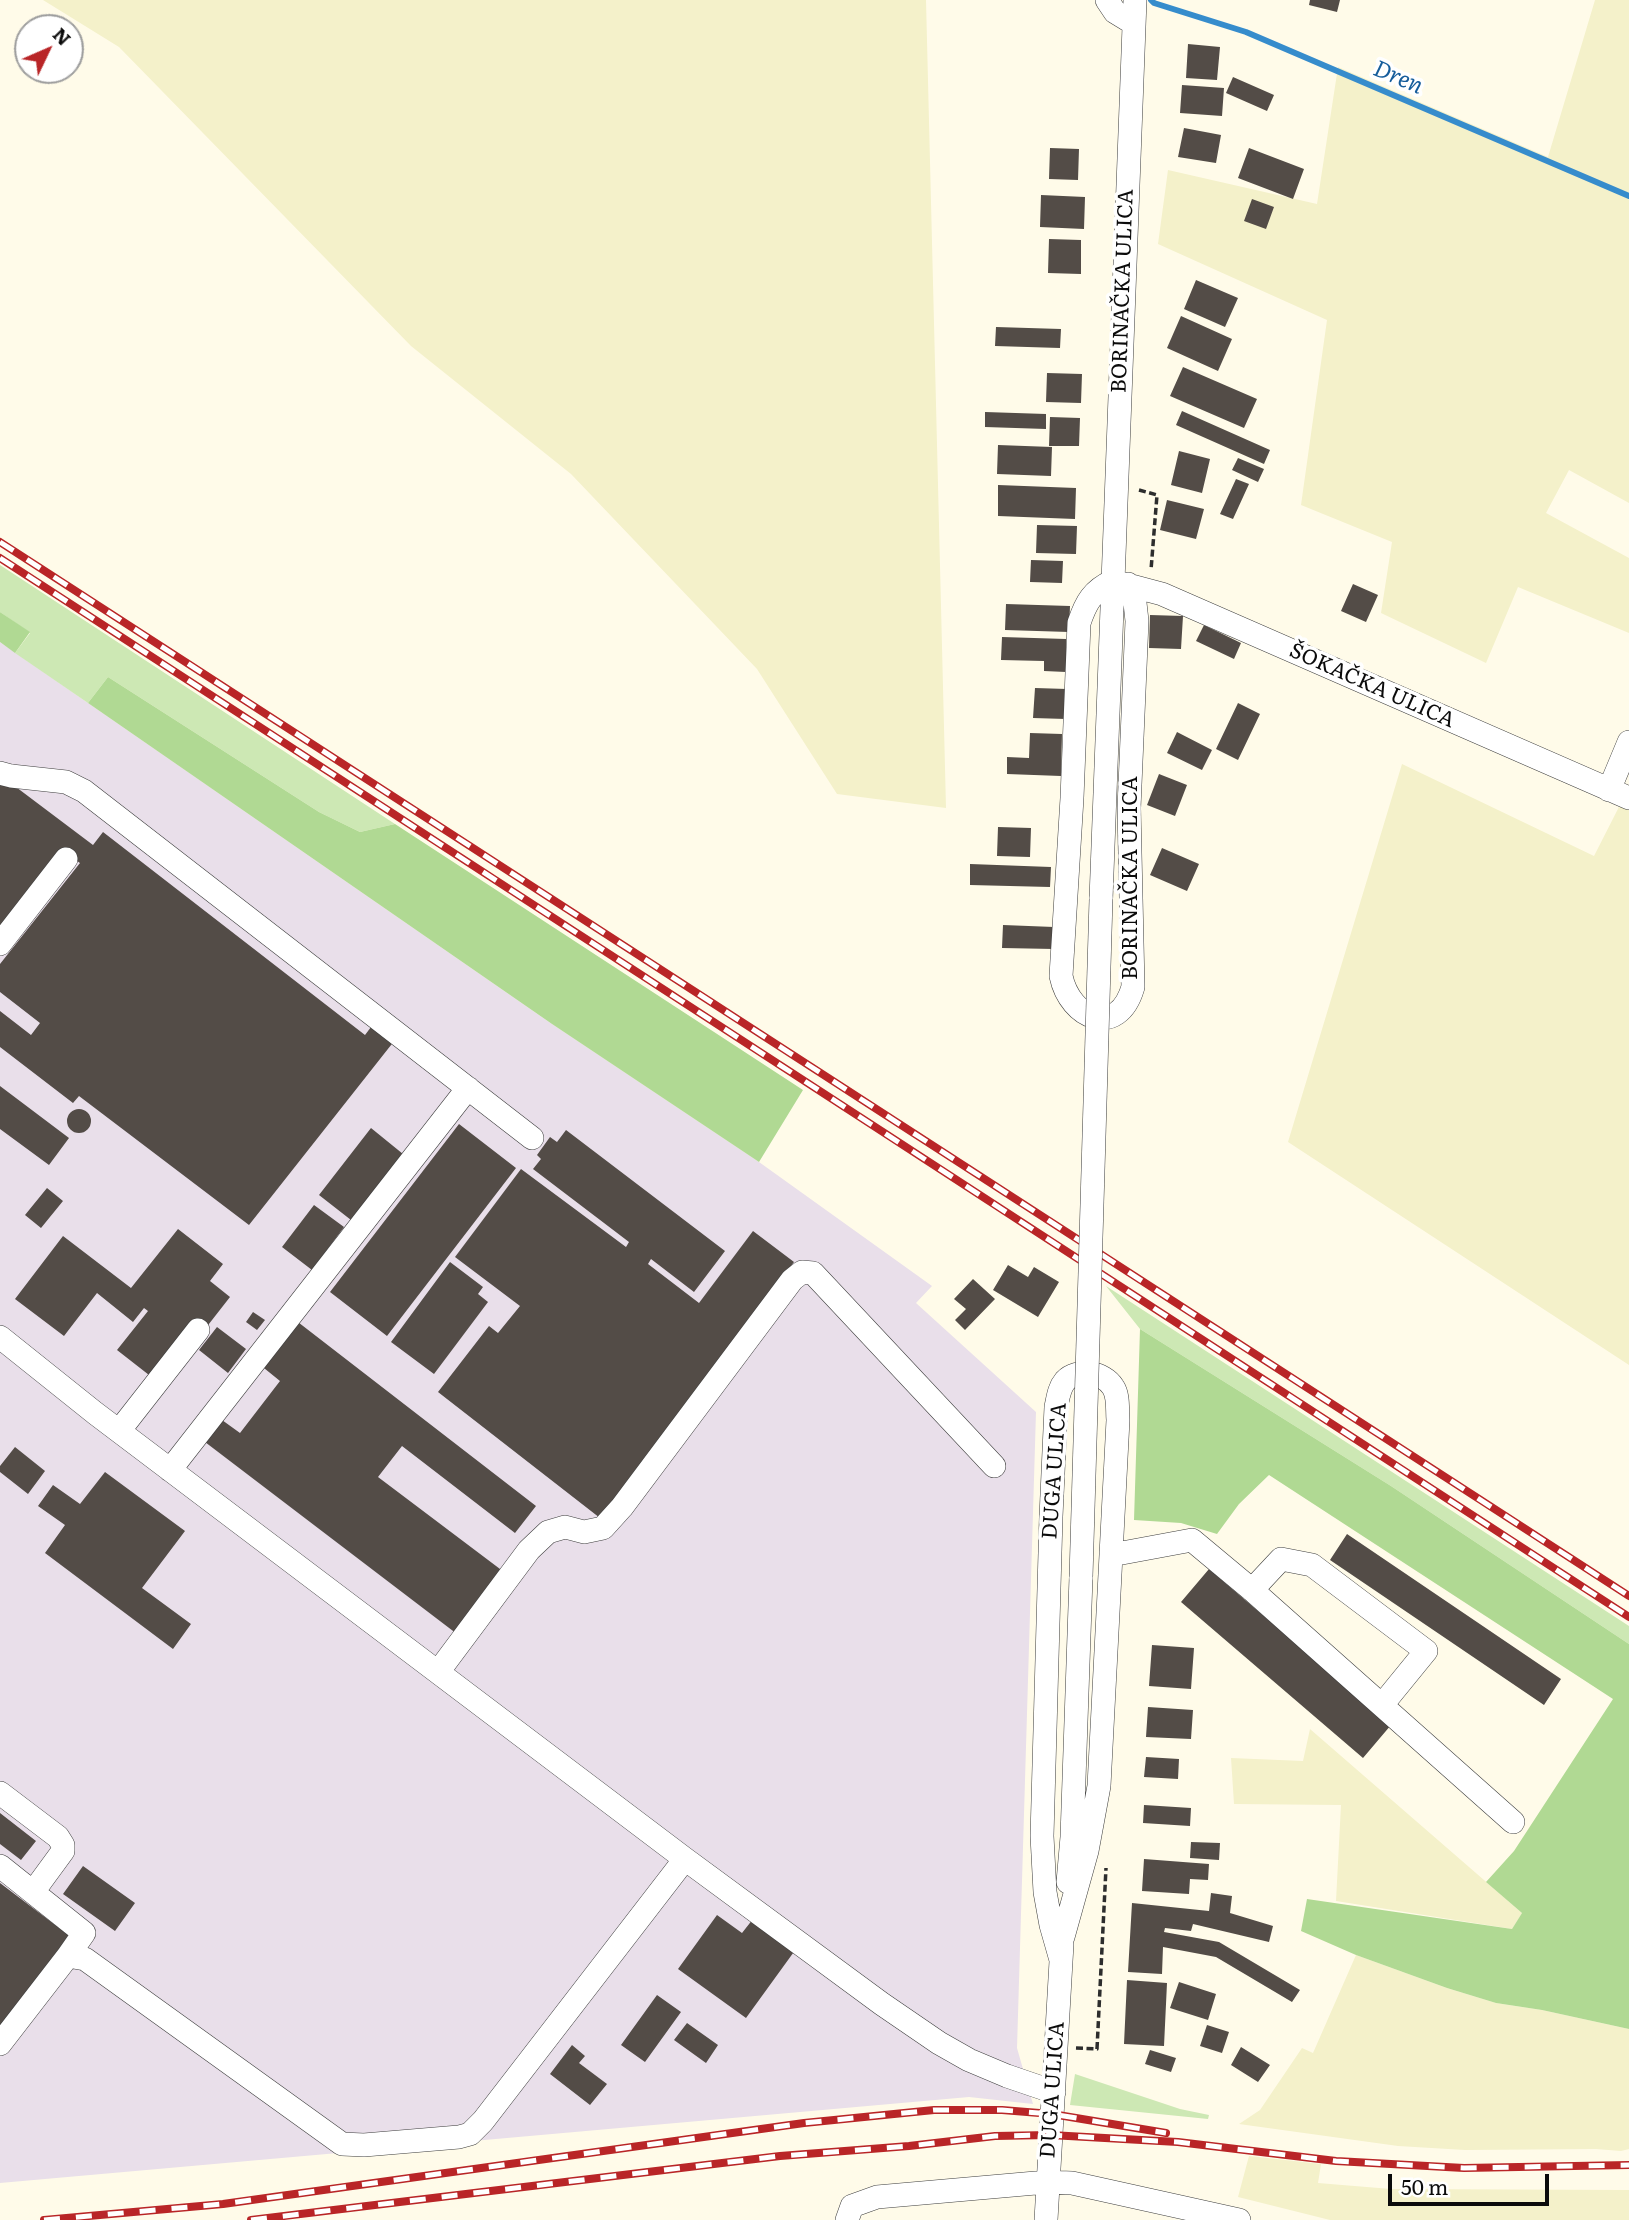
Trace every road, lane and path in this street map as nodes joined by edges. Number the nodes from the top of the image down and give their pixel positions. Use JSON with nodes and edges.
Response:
{"nodes":[{"id":1,"x":1107,"y":0,"type":"edge"},
{"id":2,"x":1134,"y":10,"type":"edge"},
{"id":3,"x":1121,"y":582,"type":"junction"},
{"id":4,"x":1629,"y":742,"type":"edge"},
{"id":5,"x":0,"y":773,"type":"edge"},
{"id":6,"x":1619,"y":794,"type":"edge"},
{"id":7,"x":66,"y":859,"type":"dead end"},
{"id":8,"x":0,"y":944,"type":"edge"},
{"id":9,"x":468,"y":1088,"type":"junction"},
{"id":10,"x":532,"y":1138,"type":"dead end"},
{"id":11,"x":198,"y":1329,"type":"dead end"},
{"id":12,"x":0,"y":1338,"type":"edge"},
{"id":13,"x":119,"y":1431,"type":"junction"},
{"id":14,"x":994,"y":1466,"type":"dead end"},
{"id":15,"x":170,"y":1470,"type":"junction"},
{"id":16,"x":1111,"y":1553,"type":"junction"},
{"id":17,"x":1081,"y":1577,"type":"joint"},
{"id":18,"x":1252,"y":1590,"type":"junction"},
{"id":19,"x":438,"y":1672,"type":"junction"},
{"id":20,"x":1382,"y":1705,"type":"junction"},
{"id":21,"x":0,"y":1793,"type":"edge"},
{"id":22,"x":1513,"y":1822,"type":"dead end"},
{"id":23,"x":685,"y":1859,"type":"junction"},
{"id":24,"x":0,"y":1866,"type":"edge"},
{"id":25,"x":33,"y":1892,"type":"junction"},
{"id":26,"x":1062,"y":1948,"type":"junction"},
{"id":27,"x":68,"y":1956,"type":"junction"},
{"id":28,"x":0,"y":2044,"type":"edge"},
{"id":29,"x":1054,"y":2092,"type":"junction"},
{"id":30,"x":1047,"y":2182,"type":"junction"},
{"id":31,"x":847,"y":2220,"type":"edge"},
{"id":32,"x":1046,"y":2220,"type":"edge"},
{"id":33,"x":1239,"y":2220,"type":"edge"}],
"edges":[{"from":1,"to":2,"type":"street"},
{"from":2,"to":3,"type":"street","name":"BORINAČKA ULICA"},
{"from":3,"to":3,"type":"street","name":"BORINAČKA ULICA"},
{"from":3,"to":6,"type":"street","name":"ŠOKAČKA ULICA"},
{"from":3,"to":17,"type":"street","name":"BORINAČKA ULICA","bridge":true},
{"from":4,"to":6,"type":"street"},
{"from":5,"to":9,"type":"street"},
{"from":7,"to":8,"type":"street"},
{"from":9,"to":10,"type":"street"},
{"from":9,"to":15,"type":"street"},
{"from":11,"to":13,"type":"street"},
{"from":12,"to":13,"type":"street"},
{"from":13,"to":15,"type":"street"},
{"from":14,"to":19,"type":"street"},
{"from":15,"to":19,"type":"street"},
{"from":16,"to":18,"type":"street"},
{"from":16,"to":26,"type":"street","name":"DUGA ULICA"},
{"from":16,"to":26,"type":"street","name":"DUGA ULICA"},
{"from":17,"to":26,"type":"street","name":"DUGA ULICA"},
{"from":18,"to":20,"type":"street"},
{"from":18,"to":20,"type":"street"},
{"from":19,"to":23,"type":"street"},
{"from":20,"to":22,"type":"street"},
{"from":21,"to":25,"type":"street"},
{"from":23,"to":27,"type":"street"},
{"from":23,"to":29,"type":"street"},
{"from":24,"to":25,"type":"street"},
{"from":25,"to":27,"type":"street"},
{"from":26,"to":29,"type":"street","name":"DUGA ULICA"},
{"from":27,"to":28,"type":"street"},
{"from":29,"to":30,"type":"street","name":"DUGA ULICA"},
{"from":30,"to":31,"type":"street"},
{"from":30,"to":32,"type":"street","name":"DUGA ULICA"},
{"from":30,"to":33,"type":"street"}]}
